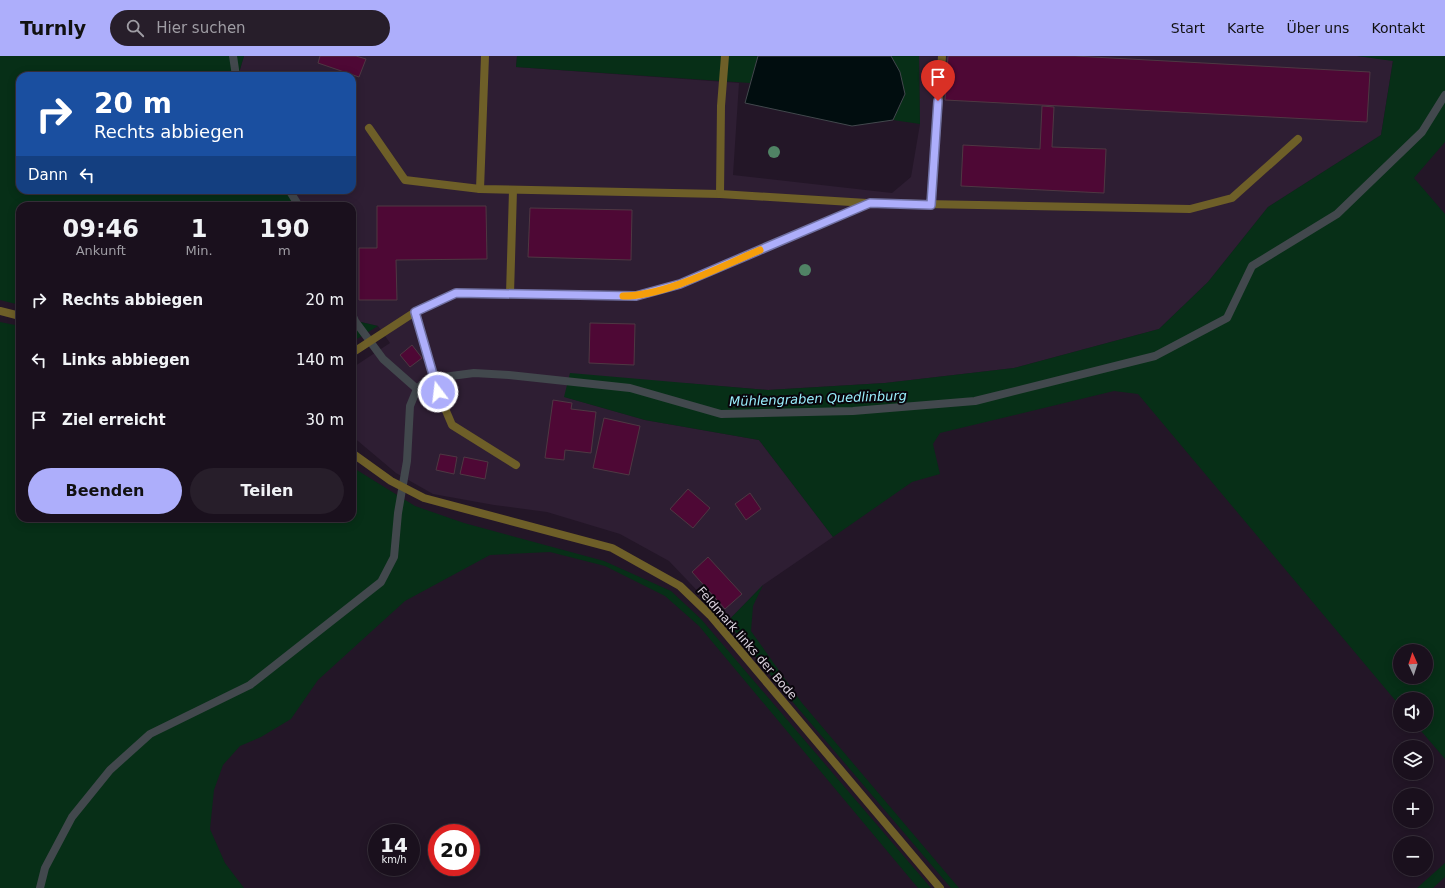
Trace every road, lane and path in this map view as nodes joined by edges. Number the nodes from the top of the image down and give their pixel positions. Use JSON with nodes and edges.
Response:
{"nodes":[{"id":1,"x":485,"y":56,"type":"edge"},
{"id":2,"x":725,"y":56,"type":"edge"},
{"id":3,"x":942,"y":56,"type":"edge"},
{"id":4,"x":369,"y":128,"type":"dead end"},
{"id":5,"x":1298,"y":139,"type":"dead end"},
{"id":6,"x":480,"y":189,"type":"junction"},
{"id":7,"x":513,"y":190,"type":"junction"},
{"id":8,"x":720,"y":194,"type":"junction"},
{"id":9,"x":870,"y":203,"type":"junction"},
{"id":10,"x":931,"y":205,"type":"junction"},
{"id":11,"x":510,"y":294,"type":"junction"},
{"id":12,"x":0,"y":311,"type":"edge"},
{"id":13,"x":415,"y":312,"type":"junction"},
{"id":14,"x":16,"y":315,"type":"edge"},
{"id":15,"x":356,"y":350,"type":"edge"},
{"id":16,"x":356,"y":456,"type":"edge"},
{"id":17,"x":516,"y":465,"type":"dead end"},
{"id":18,"x":940,"y":888,"type":"edge"}],
"edges":[{"from":1,"to":6,"type":"lane"},
{"from":2,"to":8,"type":"lane"},
{"from":3,"to":10,"type":"lane"},
{"from":4,"to":6,"type":"lane"},
{"from":5,"to":10,"type":"lane"},
{"from":6,"to":7,"type":"lane"},
{"from":7,"to":8,"type":"lane"},
{"from":7,"to":11,"type":"lane"},
{"from":8,"to":9,"type":"lane"},
{"from":9,"to":10,"type":"lane"},
{"from":9,"to":11,"type":"lane"},
{"from":11,"to":13,"type":"lane"},
{"from":12,"to":14,"type":"lane"},
{"from":13,"to":15,"type":"lane"},
{"from":13,"to":17,"type":"lane"},
{"from":16,"to":18,"type":"lane","name":"Feldmark links der Bode"}]}
